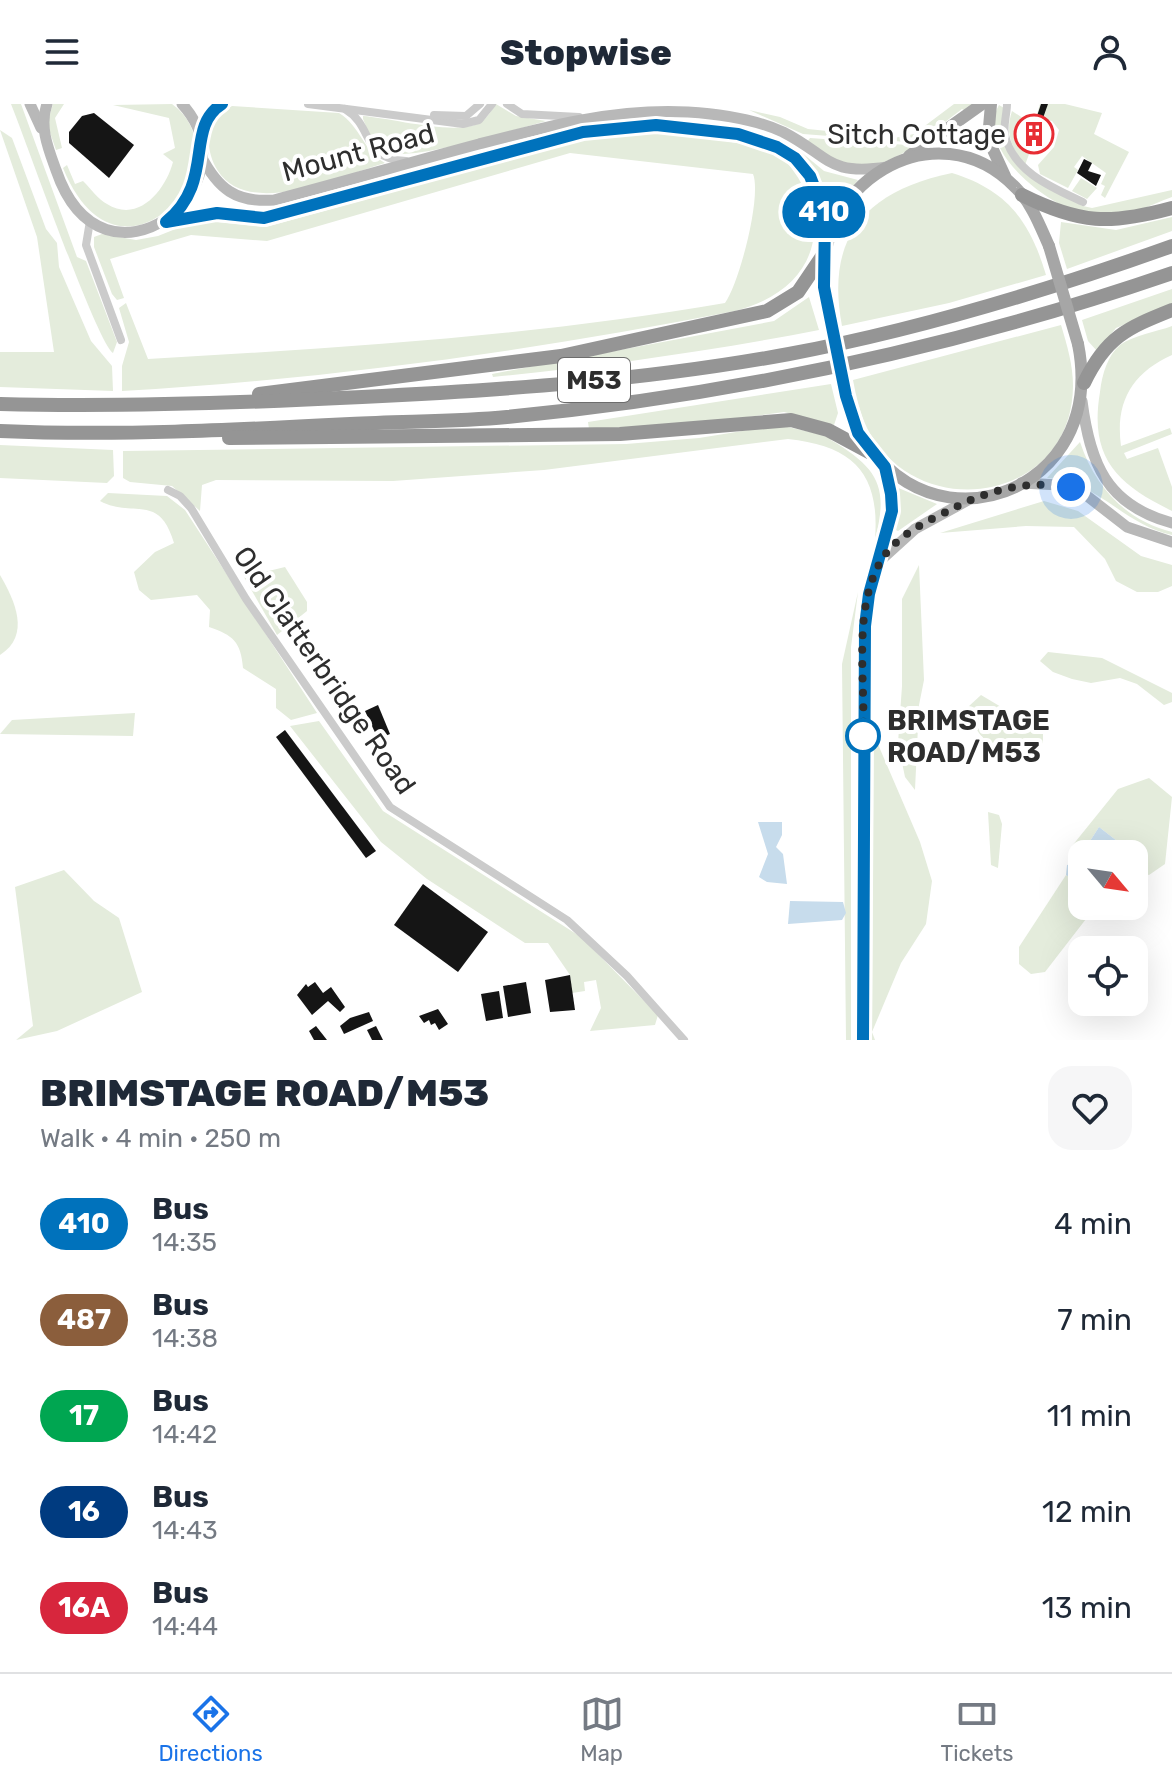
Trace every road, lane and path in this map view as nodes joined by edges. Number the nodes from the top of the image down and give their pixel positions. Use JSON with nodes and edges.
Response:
{"nodes":[{"id":1,"x":30,"y":104,"type":"edge"},
{"id":2,"x":47,"y":104,"type":"edge"},
{"id":3,"x":182,"y":104,"type":"edge"},
{"id":4,"x":222,"y":104,"type":"edge"},
{"id":5,"x":308,"y":104,"type":"edge"},
{"id":6,"x":480,"y":104,"type":"edge"},
{"id":7,"x":492,"y":104,"type":"edge"},
{"id":8,"x":507,"y":104,"type":"edge"},
{"id":9,"x":982,"y":104,"type":"edge"},
{"id":10,"x":991,"y":104,"type":"edge"},
{"id":11,"x":1007,"y":104,"type":"edge"},
{"id":12,"x":341,"y":107,"type":"junction"},
{"id":13,"x":401,"y":114,"type":"junction"},
{"id":14,"x":595,"y":116,"type":"junction"},
{"id":15,"x":46,"y":139,"type":"junction"},
{"id":16,"x":200,"y":139,"type":"junction"},
{"id":17,"x":201,"y":156,"type":"junction"},
{"id":18,"x":903,"y":160,"type":"junction"},
{"id":19,"x":417,"y":161,"type":"junction"},
{"id":20,"x":887,"y":167,"type":"junction"},
{"id":21,"x":1007,"y":179,"type":"junction"},
{"id":22,"x":1022,"y":195,"type":"junction"},
{"id":23,"x":1083,"y":202,"type":"dead end"},
{"id":24,"x":1172,"y":208,"type":"edge"},
{"id":25,"x":90,"y":221,"type":"junction"},
{"id":26,"x":166,"y":222,"type":"junction"},
{"id":27,"x":1172,"y":246,"type":"edge"},
{"id":28,"x":824,"y":250,"type":"junction"},
{"id":29,"x":1172,"y":273,"type":"edge"},
{"id":30,"x":1172,"y":310,"type":"edge"},
{"id":31,"x":121,"y":340,"type":"dead end"},
{"id":32,"x":1084,"y":383,"type":"junction"},
{"id":33,"x":1082,"y":401,"type":"junction"},
{"id":34,"x":178,"y":403,"type":"junction"},
{"id":35,"x":0,"y":404,"type":"edge"},
{"id":36,"x":0,"y":431,"type":"edge"},
{"id":37,"x":128,"y":432,"type":"junction"},
{"id":38,"x":869,"y":452,"type":"junction"},
{"id":39,"x":885,"y":467,"type":"junction"},
{"id":40,"x":1021,"y":483,"type":"junction"},
{"id":41,"x":168,"y":490,"type":"dead end"},
{"id":42,"x":970,"y":499,"type":"junction"},
{"id":43,"x":1172,"y":523,"type":"edge"},
{"id":44,"x":1172,"y":542,"type":"edge"},
{"id":45,"x":881,"y":559,"type":"junction"},
{"id":46,"x":684,"y":1040,"type":"edge"},
{"id":47,"x":863,"y":1040,"type":"edge"}],
"edges":[{"from":1,"to":15,"type":"main road"},
{"from":2,"to":15,"type":"main road"},
{"from":3,"to":16,"type":"main road"},
{"from":4,"to":16,"type":"street"},
{"from":5,"to":12,"type":"street","name":"Mount Road"},
{"from":6,"to":13,"type":"street","name":"Mount Road"},
{"from":7,"to":13,"type":"street","name":"Mount Road"},
{"from":8,"to":14,"type":"street","name":"Mount Road"},
{"from":9,"to":18,"type":"main road"},
{"from":10,"to":21,"type":"main road"},
{"from":11,"to":23,"type":"street"},
{"from":12,"to":13,"type":"street","name":"Mount Road"},
{"from":12,"to":19,"type":"street"},
{"from":14,"to":19,"type":"main road","name":"Mount Road"},
{"from":14,"to":20,"type":"main road","name":"Mount Road"},
{"from":15,"to":25,"type":"main road"},
{"from":16,"to":17,"type":"main road"},
{"from":17,"to":19,"type":"main road","name":"Mount Road"},
{"from":17,"to":26,"type":"main road"},
{"from":18,"to":20,"type":"main road"},
{"from":18,"to":21,"type":"main road"},
{"from":20,"to":28,"type":"main road"},
{"from":21,"to":22,"type":"main road"},
{"from":22,"to":24,"type":"highway"},
{"from":22,"to":32,"type":"main road","bridge":true},
{"from":25,"to":26,"type":"main road","name":"Mount Road"},
{"from":25,"to":31,"type":"street"},
{"from":26,"to":28,"type":"main road","name":"Mount Road"},
{"from":27,"to":34,"type":"highway","number":"M53"},
{"from":28,"to":34,"type":"highway"},
{"from":28,"to":38,"type":"main road","bridge":true},
{"from":29,"to":37,"type":"highway","number":"M53"},
{"from":30,"to":32,"type":"highway"},
{"from":32,"to":33,"type":"main road"},
{"from":33,"to":40,"type":"main road"},
{"from":33,"to":43,"type":"main road"},
{"from":34,"to":35,"type":"highway","number":"M53"},
{"from":36,"to":37,"type":"highway","number":"M53"},
{"from":37,"to":38,"type":"highway"},
{"from":38,"to":39,"type":"main road"},
{"from":39,"to":42,"type":"main road"},
{"from":39,"to":45,"type":"main road"},
{"from":40,"to":42,"type":"main road"},
{"from":40,"to":44,"type":"main road"},
{"from":41,"to":46,"type":"street","name":"Old Clatterbridge Road"},
{"from":42,"to":45,"type":"main road"},
{"from":45,"to":47,"type":"main road"}]}
